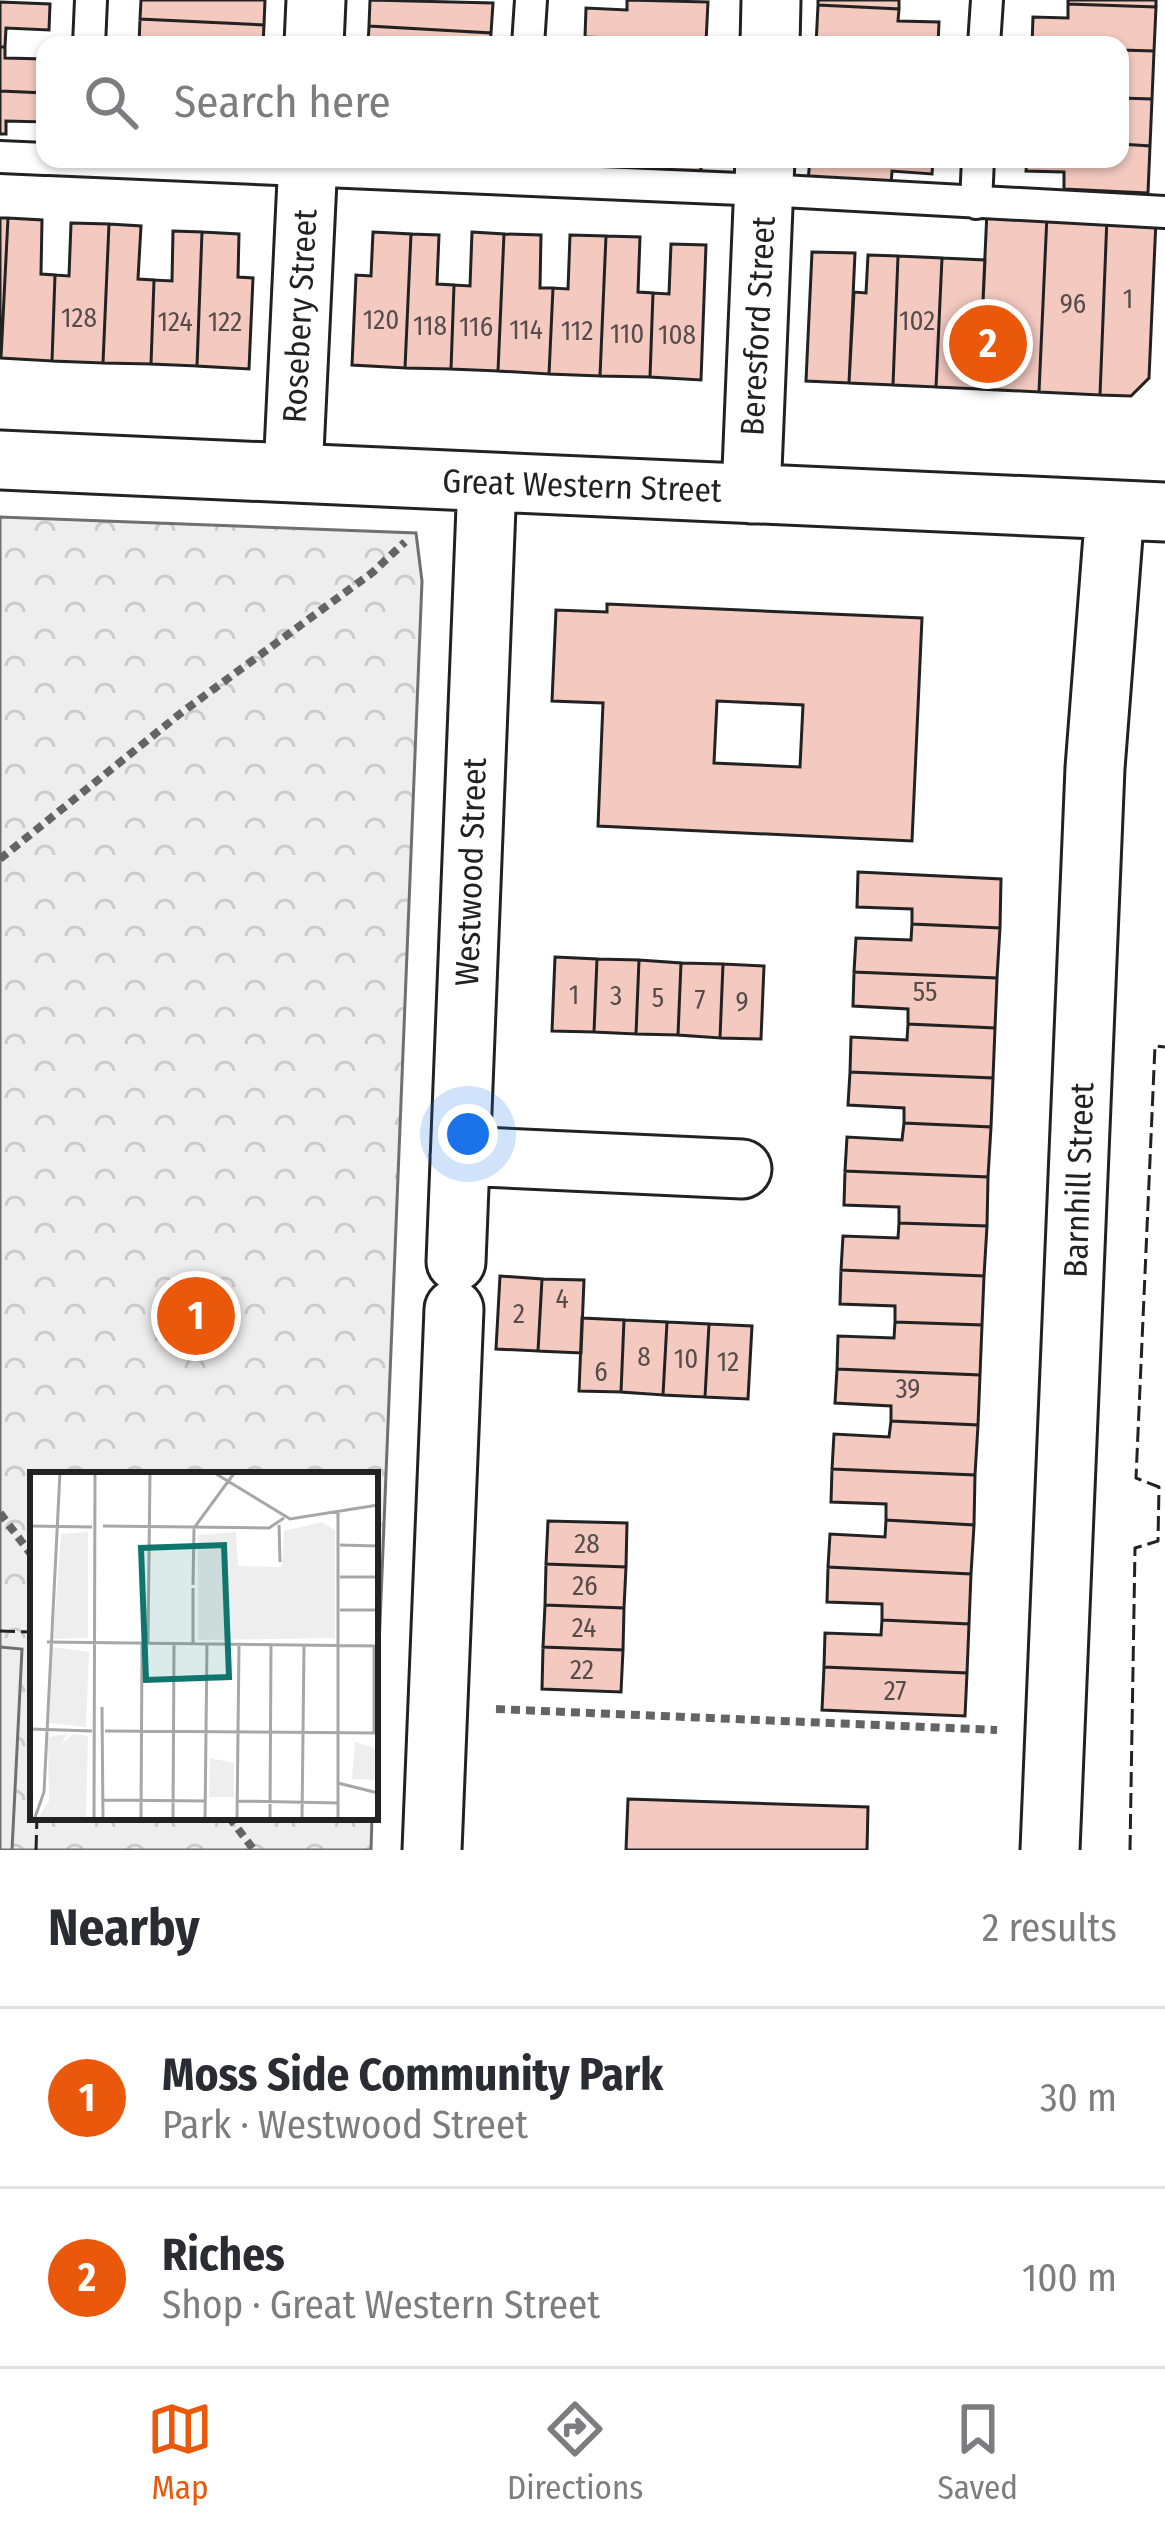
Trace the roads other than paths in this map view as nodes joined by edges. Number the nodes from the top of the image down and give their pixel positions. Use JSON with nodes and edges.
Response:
{"nodes":[{"id":1,"x":91,"y":0,"type":"edge"},
{"id":2,"x":316,"y":0,"type":"edge"},
{"id":3,"x":530,"y":0,"type":"edge"},
{"id":4,"x":771,"y":0,"type":"edge"},
{"id":5,"x":987,"y":0,"type":"edge"},
{"id":6,"x":89,"y":36,"type":"edge"},
{"id":7,"x":314,"y":36,"type":"edge"},
{"id":8,"x":528,"y":36,"type":"edge"},
{"id":9,"x":770,"y":36,"type":"edge"},
{"id":10,"x":985,"y":36,"type":"edge"},
{"id":11,"x":0,"y":157,"type":"edge"},
{"id":12,"x":36,"y":159,"type":"edge"},
{"id":13,"x":308,"y":168,"type":"edge"},
{"id":14,"x":415,"y":168,"type":"edge"},
{"id":15,"x":978,"y":168,"type":"edge"},
{"id":16,"x":522,"y":171,"type":"edge"},
{"id":17,"x":765,"y":174,"type":"edge"},
{"id":18,"x":976,"y":203,"type":"junction"},
{"id":19,"x":1165,"y":212,"type":"edge"},
{"id":20,"x":0,"y":460,"type":"edge"},
{"id":21,"x":293,"y":473,"type":"junction"},
{"id":22,"x":487,"y":482,"type":"junction"},
{"id":23,"x":751,"y":494,"type":"junction"},
{"id":24,"x":1140,"y":511,"type":"edge"},
{"id":25,"x":460,"y":1156,"type":"junction"},
{"id":26,"x":742,"y":1168,"type":"dead end"},
{"id":27,"x":432,"y":1850,"type":"edge"},
{"id":28,"x":1050,"y":1850,"type":"edge"}],
"edges":[{"from":1,"to":6,"type":"lane"},
{"from":2,"to":7,"type":"street"},
{"from":3,"to":8,"type":"lane"},
{"from":4,"to":9,"type":"street"},
{"from":5,"to":10,"type":"lane"},
{"from":11,"to":12,"type":"lane"},
{"from":13,"to":21,"type":"street","name":"Rosebery Street"},
{"from":14,"to":16,"type":"lane"},
{"from":15,"to":18,"type":"lane"},
{"from":16,"to":17,"type":"lane"},
{"from":17,"to":18,"type":"lane"},
{"from":17,"to":23,"type":"street","name":"Beresford Street"},
{"from":18,"to":19,"type":"lane"},
{"from":20,"to":21,"type":"street","name":"Great Western Street"},
{"from":21,"to":22,"type":"street","name":"Great Western Street"},
{"from":22,"to":23,"type":"street","name":"Great Western Street"},
{"from":22,"to":25,"type":"street","name":"Westwood Street"},
{"from":23,"to":24,"type":"street","name":"Great Western Street"},
{"from":24,"to":28,"type":"street","name":"Barnhill Street"},
{"from":25,"to":26,"type":"street"},
{"from":25,"to":27,"type":"street","name":"Westwood Street"}]}
